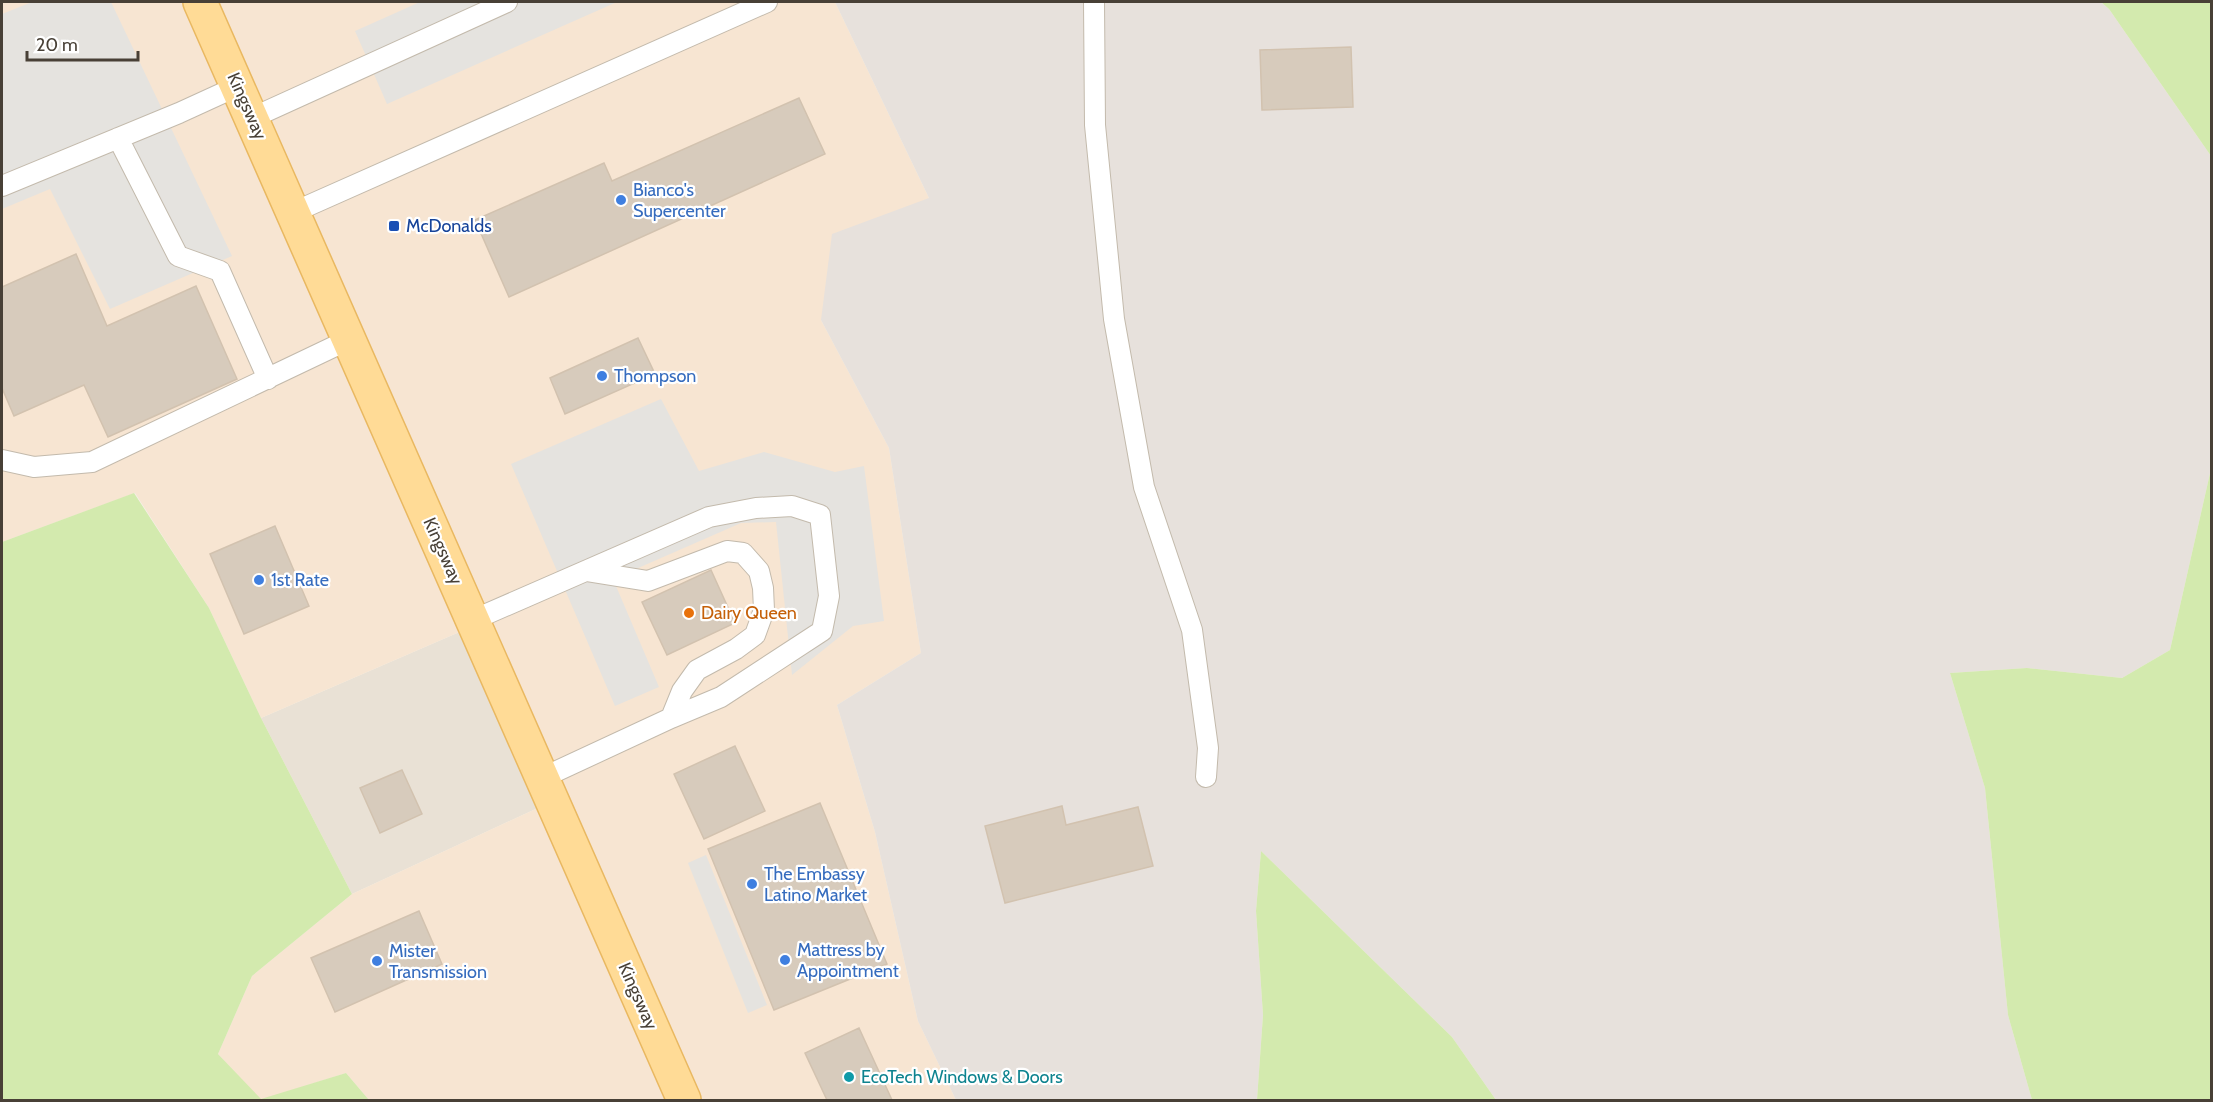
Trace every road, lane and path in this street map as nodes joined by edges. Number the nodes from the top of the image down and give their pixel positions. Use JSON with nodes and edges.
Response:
{"nodes":[{"id":1,"x":200,"y":2,"type":"edge"},
{"id":2,"x":507,"y":2,"type":"edge"},
{"id":3,"x":767,"y":2,"type":"edge"},
{"id":4,"x":1094,"y":2,"type":"edge"},
{"id":5,"x":238,"y":86,"type":"junction"},
{"id":6,"x":252,"y":118,"type":"junction"},
{"id":7,"x":118,"y":138,"type":"junction"},
{"id":8,"x":2,"y":186,"type":"edge"},
{"id":9,"x":294,"y":212,"type":"junction"},
{"id":10,"x":350,"y":339,"type":"junction"},
{"id":11,"x":268,"y":379,"type":"junction"},
{"id":12,"x":2,"y":460,"type":"edge"},
{"id":13,"x":586,"y":571,"type":"junction"},
{"id":14,"x":473,"y":620,"type":"junction"},
{"id":15,"x":671,"y":718,"type":"junction"},
{"id":16,"x":1206,"y":777,"type":"dead end"},
{"id":17,"x":542,"y":778,"type":"junction"},
{"id":18,"x":684,"y":1101,"type":"edge"}],
"edges":[{"from":1,"to":5,"type":"main road","name":"Kingsway"},
{"from":2,"to":6,"type":"lane"},
{"from":3,"to":9,"type":"lane"},
{"from":4,"to":16,"type":"lane"},
{"from":5,"to":6,"type":"main road","name":"Kingsway"},
{"from":5,"to":7,"type":"lane"},
{"from":6,"to":9,"type":"main road","name":"Kingsway"},
{"from":7,"to":8,"type":"lane"},
{"from":7,"to":11,"type":"lane"},
{"from":9,"to":10,"type":"main road","name":"Kingsway"},
{"from":10,"to":11,"type":"lane"},
{"from":10,"to":14,"type":"main road","name":"Kingsway"},
{"from":11,"to":12,"type":"lane"},
{"from":13,"to":14,"type":"lane"},
{"from":13,"to":15,"type":"lane"},
{"from":13,"to":15,"type":"lane"},
{"from":14,"to":17,"type":"main road","name":"Kingsway"},
{"from":15,"to":17,"type":"lane"},
{"from":17,"to":18,"type":"main road","name":"Kingsway"}]}
